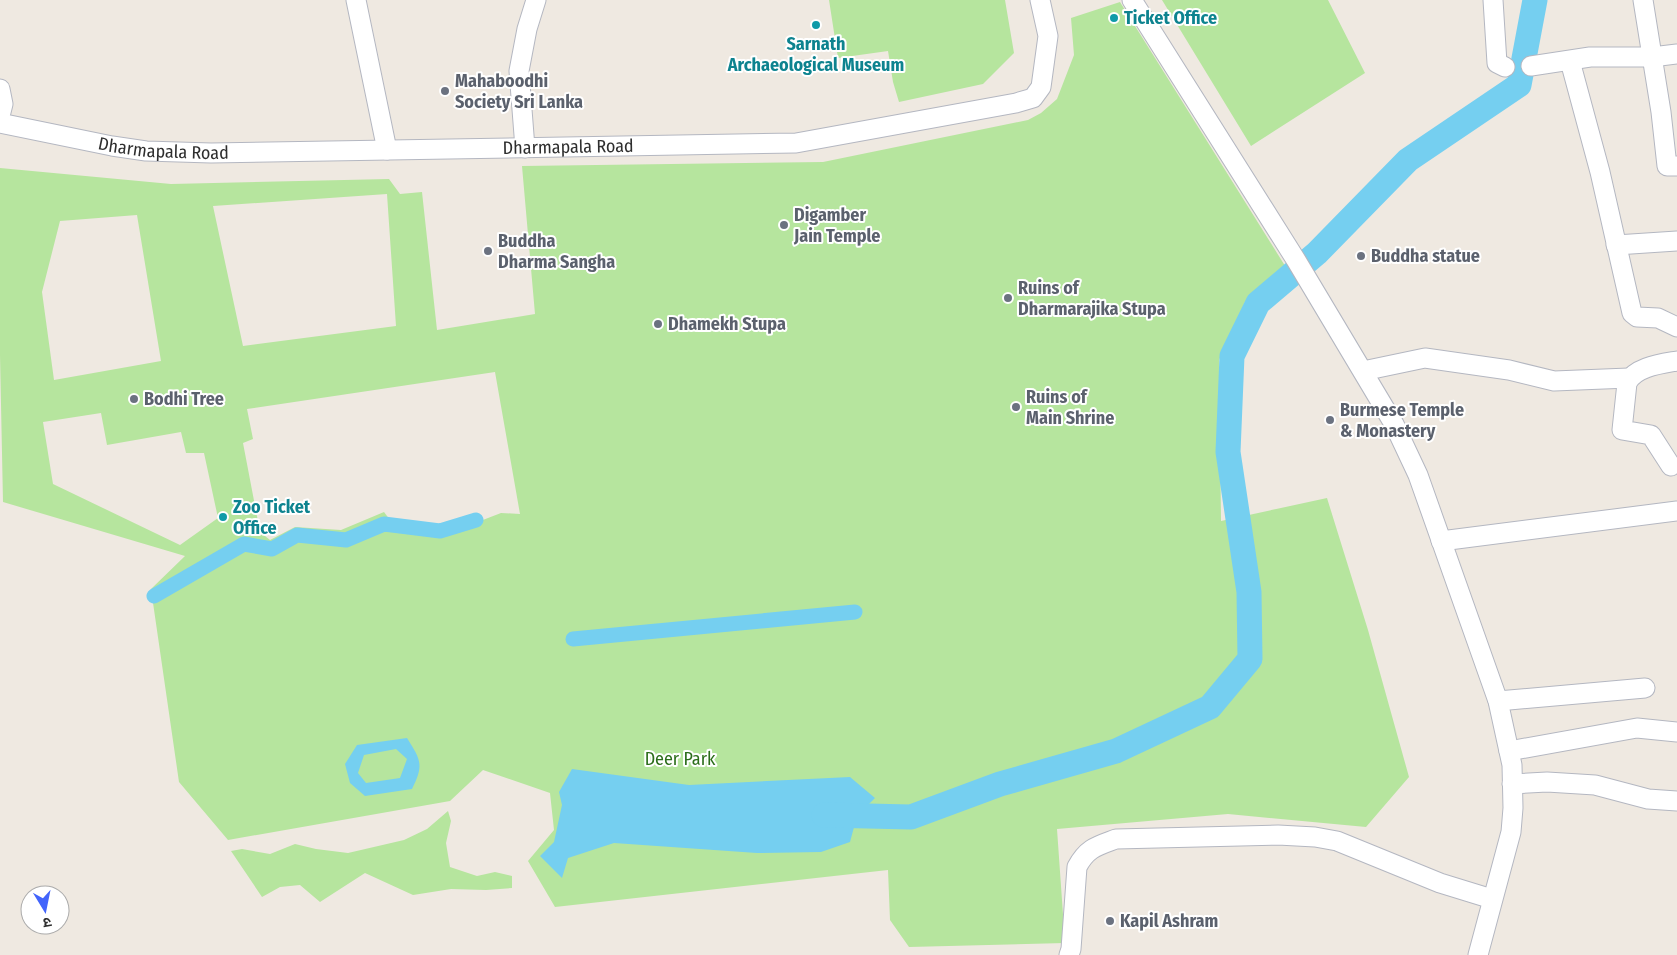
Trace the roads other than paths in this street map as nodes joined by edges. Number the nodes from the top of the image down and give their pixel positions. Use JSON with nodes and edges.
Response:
{"nodes":[{"id":1,"x":356,"y":0,"type":"edge"},
{"id":2,"x":536,"y":0,"type":"edge"},
{"id":3,"x":1040,"y":0,"type":"edge"},
{"id":4,"x":1132,"y":0,"type":"edge"},
{"id":5,"x":1493,"y":0,"type":"edge"},
{"id":6,"x":1643,"y":0,"type":"edge"},
{"id":7,"x":1677,"y":54,"type":"edge"},
{"id":8,"x":1652,"y":57,"type":"junction"},
{"id":9,"x":1570,"y":61,"type":"junction"},
{"id":10,"x":1531,"y":66,"type":"dead end"},
{"id":11,"x":1505,"y":67,"type":"dead end"},
{"id":12,"x":0,"y":89,"type":"edge"},
{"id":13,"x":0,"y":116,"type":"edge"},
{"id":14,"x":0,"y":123,"type":"edge"},
{"id":15,"x":526,"y":148,"type":"junction"},
{"id":16,"x":387,"y":150,"type":"junction"},
{"id":17,"x":1677,"y":166,"type":"edge"},
{"id":18,"x":1677,"y":241,"type":"edge"},
{"id":19,"x":1616,"y":245,"type":"junction"},
{"id":20,"x":1677,"y":328,"type":"edge"},
{"id":21,"x":1677,"y":361,"type":"edge"},
{"id":22,"x":1362,"y":371,"type":"junction"},
{"id":23,"x":1629,"y":378,"type":"junction"},
{"id":24,"x":1671,"y":466,"type":"dead end"},
{"id":25,"x":1677,"y":511,"type":"edge"},
{"id":26,"x":1441,"y":541,"type":"junction"},
{"id":27,"x":1645,"y":688,"type":"dead end"},
{"id":28,"x":1498,"y":701,"type":"junction"},
{"id":29,"x":1677,"y":732,"type":"edge"},
{"id":30,"x":1509,"y":750,"type":"junction"},
{"id":31,"x":1512,"y":784,"type":"junction"},
{"id":32,"x":1677,"y":802,"type":"edge"},
{"id":33,"x":1492,"y":899,"type":"junction"},
{"id":34,"x":1069,"y":955,"type":"edge"},
{"id":35,"x":1478,"y":955,"type":"edge"}],
"edges":[{"from":1,"to":16,"type":"street"},
{"from":2,"to":15,"type":"street"},
{"from":3,"to":15,"type":"street","name":"Dharmapala Road"},
{"from":4,"to":22,"type":"street"},
{"from":5,"to":11,"type":"street"},
{"from":6,"to":8,"type":"street"},
{"from":7,"to":8,"type":"street"},
{"from":8,"to":9,"type":"street"},
{"from":8,"to":17,"type":"street"},
{"from":9,"to":10,"type":"street"},
{"from":9,"to":19,"type":"street"},
{"from":12,"to":13,"type":"street"},
{"from":14,"to":16,"type":"street","name":"Dharmapala Road"},
{"from":15,"to":16,"type":"street","name":"Dharmapala Road"},
{"from":18,"to":19,"type":"street"},
{"from":19,"to":20,"type":"street"},
{"from":21,"to":23,"type":"street"},
{"from":22,"to":23,"type":"street"},
{"from":22,"to":26,"type":"street"},
{"from":23,"to":24,"type":"street"},
{"from":25,"to":26,"type":"street"},
{"from":26,"to":28,"type":"street"},
{"from":27,"to":28,"type":"street"},
{"from":28,"to":30,"type":"street"},
{"from":29,"to":30,"type":"street"},
{"from":30,"to":31,"type":"street"},
{"from":31,"to":32,"type":"street"},
{"from":31,"to":33,"type":"street"},
{"from":33,"to":34,"type":"street"},
{"from":33,"to":35,"type":"street"}]}
